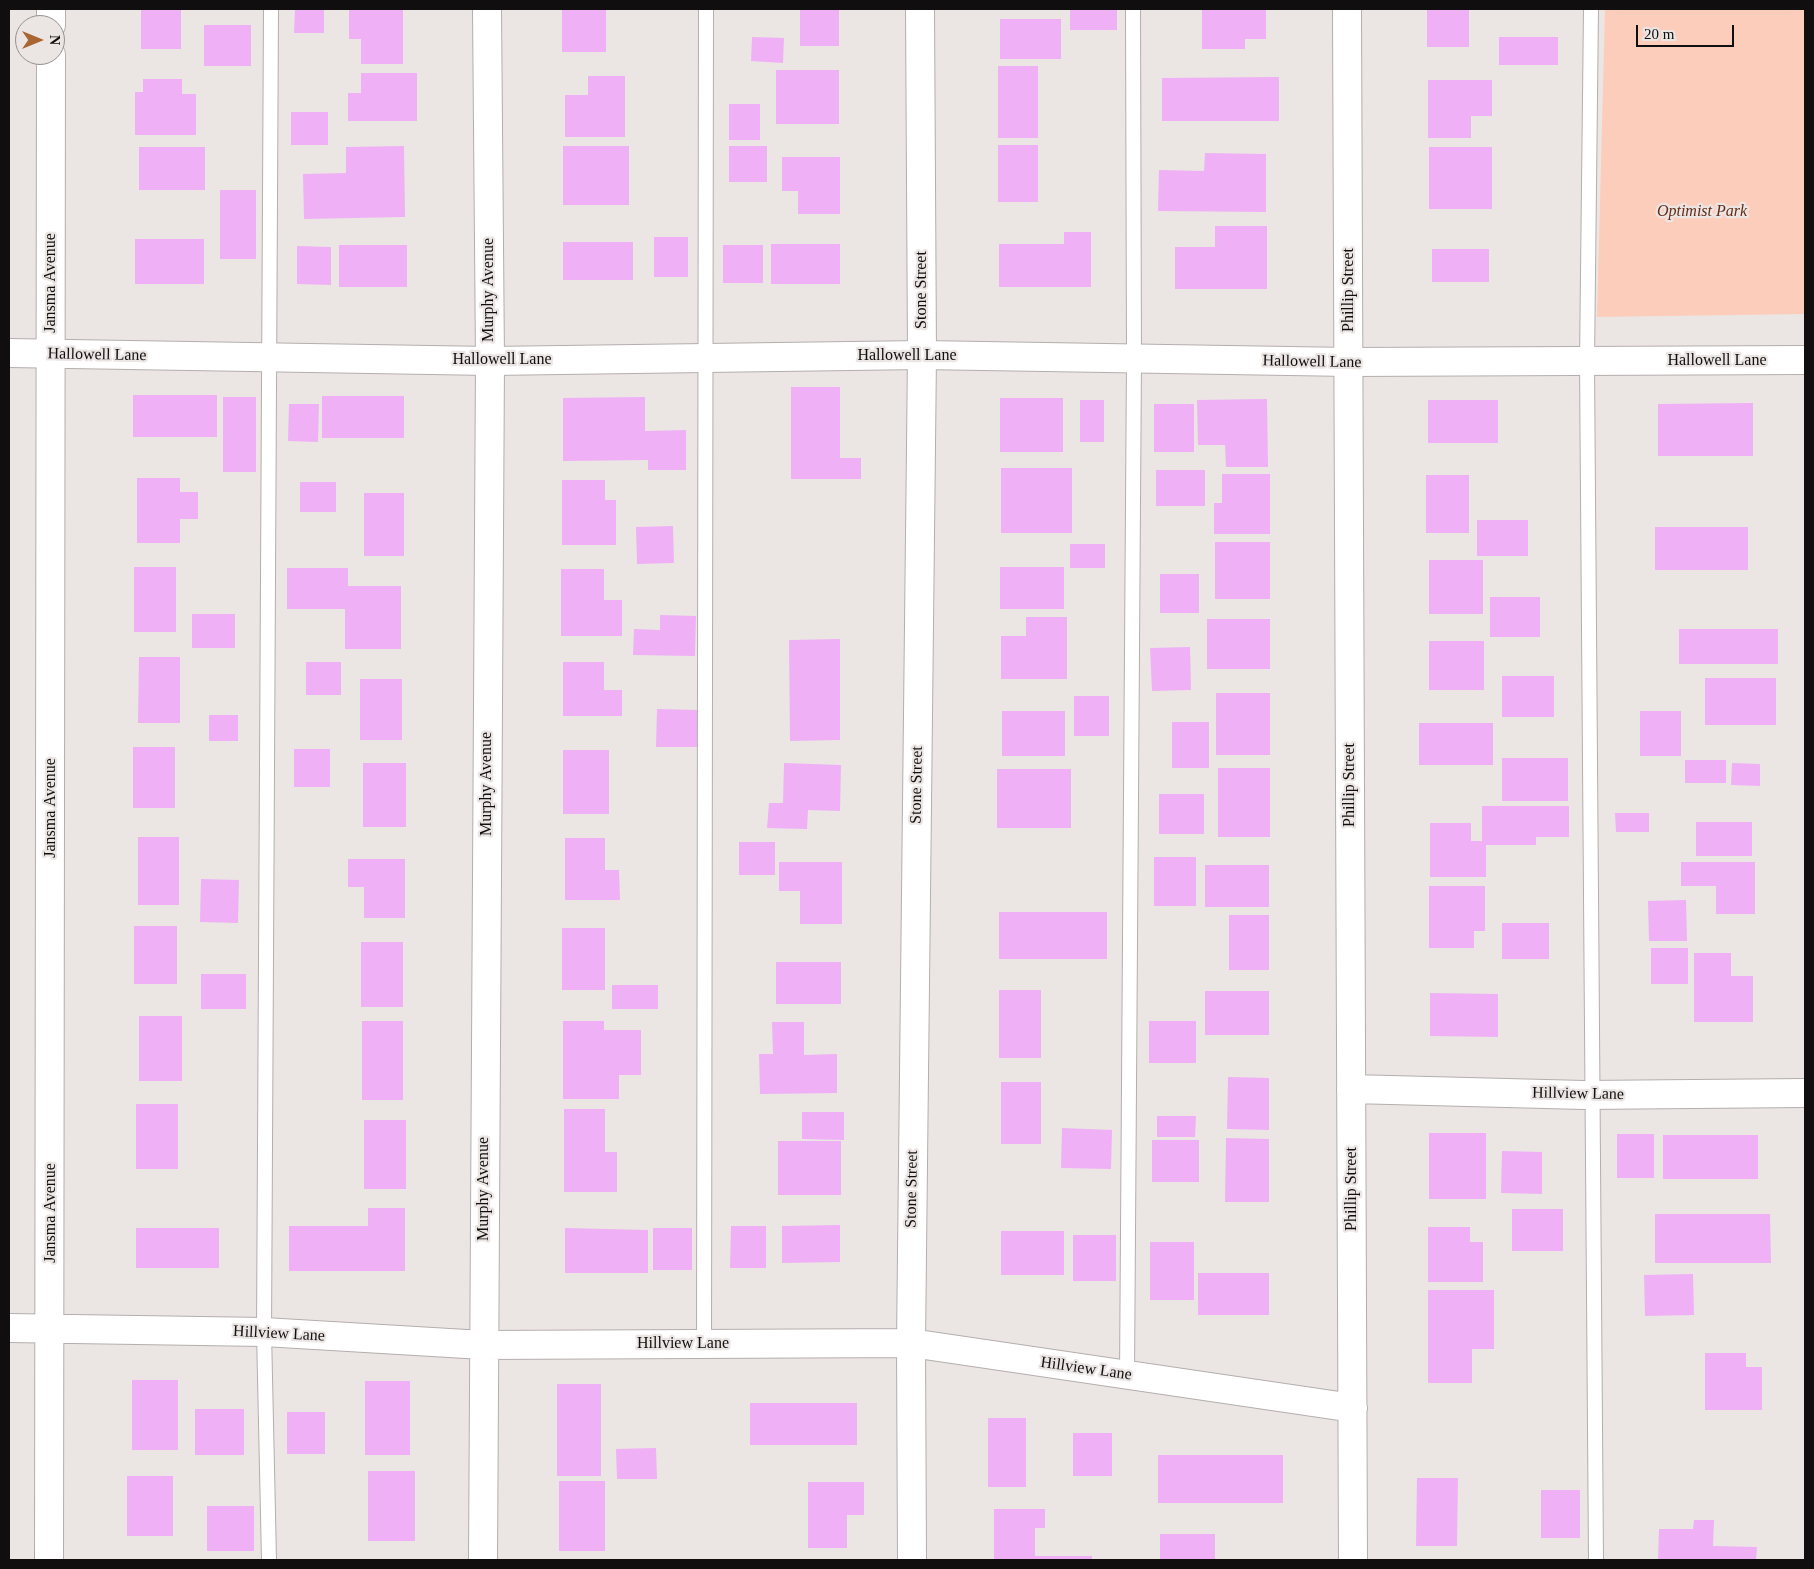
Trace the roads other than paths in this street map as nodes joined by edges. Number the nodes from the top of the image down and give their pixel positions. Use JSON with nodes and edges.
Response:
{"nodes":[{"id":1,"x":271,"y":9,"type":"edge"},
{"id":2,"x":487,"y":9,"type":"edge"},
{"id":3,"x":706,"y":9,"type":"edge"},
{"id":4,"x":920,"y":9,"type":"edge"},
{"id":5,"x":1133,"y":9,"type":"edge"},
{"id":6,"x":1347,"y":9,"type":"edge"},
{"id":7,"x":1591,"y":9,"type":"edge"},
{"id":8,"x":51,"y":65,"type":"edge"},
{"id":9,"x":9,"y":353,"type":"edge"},
{"id":10,"x":51,"y":354,"type":"junction"},
{"id":11,"x":922,"y":355,"type":"junction"},
{"id":12,"x":268,"y":358,"type":"junction"},
{"id":13,"x":706,"y":358,"type":"junction"},
{"id":14,"x":1134,"y":359,"type":"junction"},
{"id":15,"x":1805,"y":360,"type":"edge"},
{"id":16,"x":490,"y":361,"type":"junction"},
{"id":17,"x":1350,"y":362,"type":"junction"},
{"id":18,"x":1587,"y":362,"type":"junction"},
{"id":19,"x":1351,"y":1089,"type":"junction"},
{"id":20,"x":1805,"y":1093,"type":"edge"},
{"id":21,"x":1593,"y":1095,"type":"junction"},
{"id":22,"x":9,"y":1328,"type":"edge"},
{"id":23,"x":50,"y":1329,"type":"junction"},
{"id":24,"x":264,"y":1332,"type":"junction"},
{"id":25,"x":704,"y":1344,"type":"junction"},
{"id":26,"x":910,"y":1344,"type":"junction"},
{"id":27,"x":483,"y":1345,"type":"junction"},
{"id":28,"x":1127,"y":1374,"type":"junction"},
{"id":29,"x":1353,"y":1408,"type":"junction"},
{"id":30,"x":49,"y":1560,"type":"edge"},
{"id":31,"x":269,"y":1560,"type":"edge"},
{"id":32,"x":483,"y":1560,"type":"edge"},
{"id":33,"x":912,"y":1560,"type":"edge"},
{"id":34,"x":1353,"y":1560,"type":"edge"},
{"id":35,"x":1596,"y":1560,"type":"edge"}],
"edges":[{"from":1,"to":12,"type":"lane"},
{"from":2,"to":16,"type":"street","name":"Murphy Avenue"},
{"from":3,"to":13,"type":"lane"},
{"from":4,"to":11,"type":"street","name":"Stone Street"},
{"from":5,"to":14,"type":"lane"},
{"from":6,"to":17,"type":"street","name":"Phillip Street"},
{"from":7,"to":18,"type":"lane"},
{"from":8,"to":10,"type":"street","name":"Jansma Avenue"},
{"from":9,"to":10,"type":"street","name":"Hallowell Lane"},
{"from":10,"to":12,"type":"street","name":"Hallowell Lane"},
{"from":10,"to":23,"type":"street","name":"Jansma Avenue"},
{"from":11,"to":13,"type":"street","name":"Hallowell Lane"},
{"from":11,"to":14,"type":"street","name":"Hallowell Lane"},
{"from":11,"to":26,"type":"street","name":"Stone Street"},
{"from":12,"to":16,"type":"street","name":"Hallowell Lane"},
{"from":12,"to":24,"type":"lane"},
{"from":13,"to":16,"type":"street","name":"Hallowell Lane"},
{"from":13,"to":25,"type":"lane"},
{"from":14,"to":17,"type":"street","name":"Hallowell Lane"},
{"from":14,"to":28,"type":"lane"},
{"from":15,"to":18,"type":"street","name":"Hallowell Lane"},
{"from":16,"to":27,"type":"street","name":"Murphy Avenue"},
{"from":17,"to":18,"type":"street","name":"Hallowell Lane"},
{"from":17,"to":19,"type":"street","name":"Phillip Street"},
{"from":18,"to":21,"type":"lane"},
{"from":19,"to":21,"type":"street","name":"Hillview Lane"},
{"from":19,"to":29,"type":"street","name":"Phillip Street"},
{"from":20,"to":21,"type":"street","name":"Hillview Lane"},
{"from":21,"to":35,"type":"lane"},
{"from":22,"to":23,"type":"street","name":"Hillview Lane"},
{"from":23,"to":24,"type":"street","name":"Hillview Lane"},
{"from":23,"to":30,"type":"street","name":"Jansma Avenue"},
{"from":24,"to":27,"type":"street","name":"Hillview Lane"},
{"from":24,"to":31,"type":"lane"},
{"from":25,"to":26,"type":"street","name":"Hillview Lane"},
{"from":25,"to":27,"type":"street","name":"Hillview Lane"},
{"from":26,"to":28,"type":"street","name":"Hillview Lane"},
{"from":26,"to":33,"type":"street","name":"Stone Street"},
{"from":27,"to":32,"type":"street","name":"Murphy Avenue"},
{"from":28,"to":29,"type":"street","name":"Hillview Lane"},
{"from":29,"to":34,"type":"street","name":"Phillip Street"}]}
